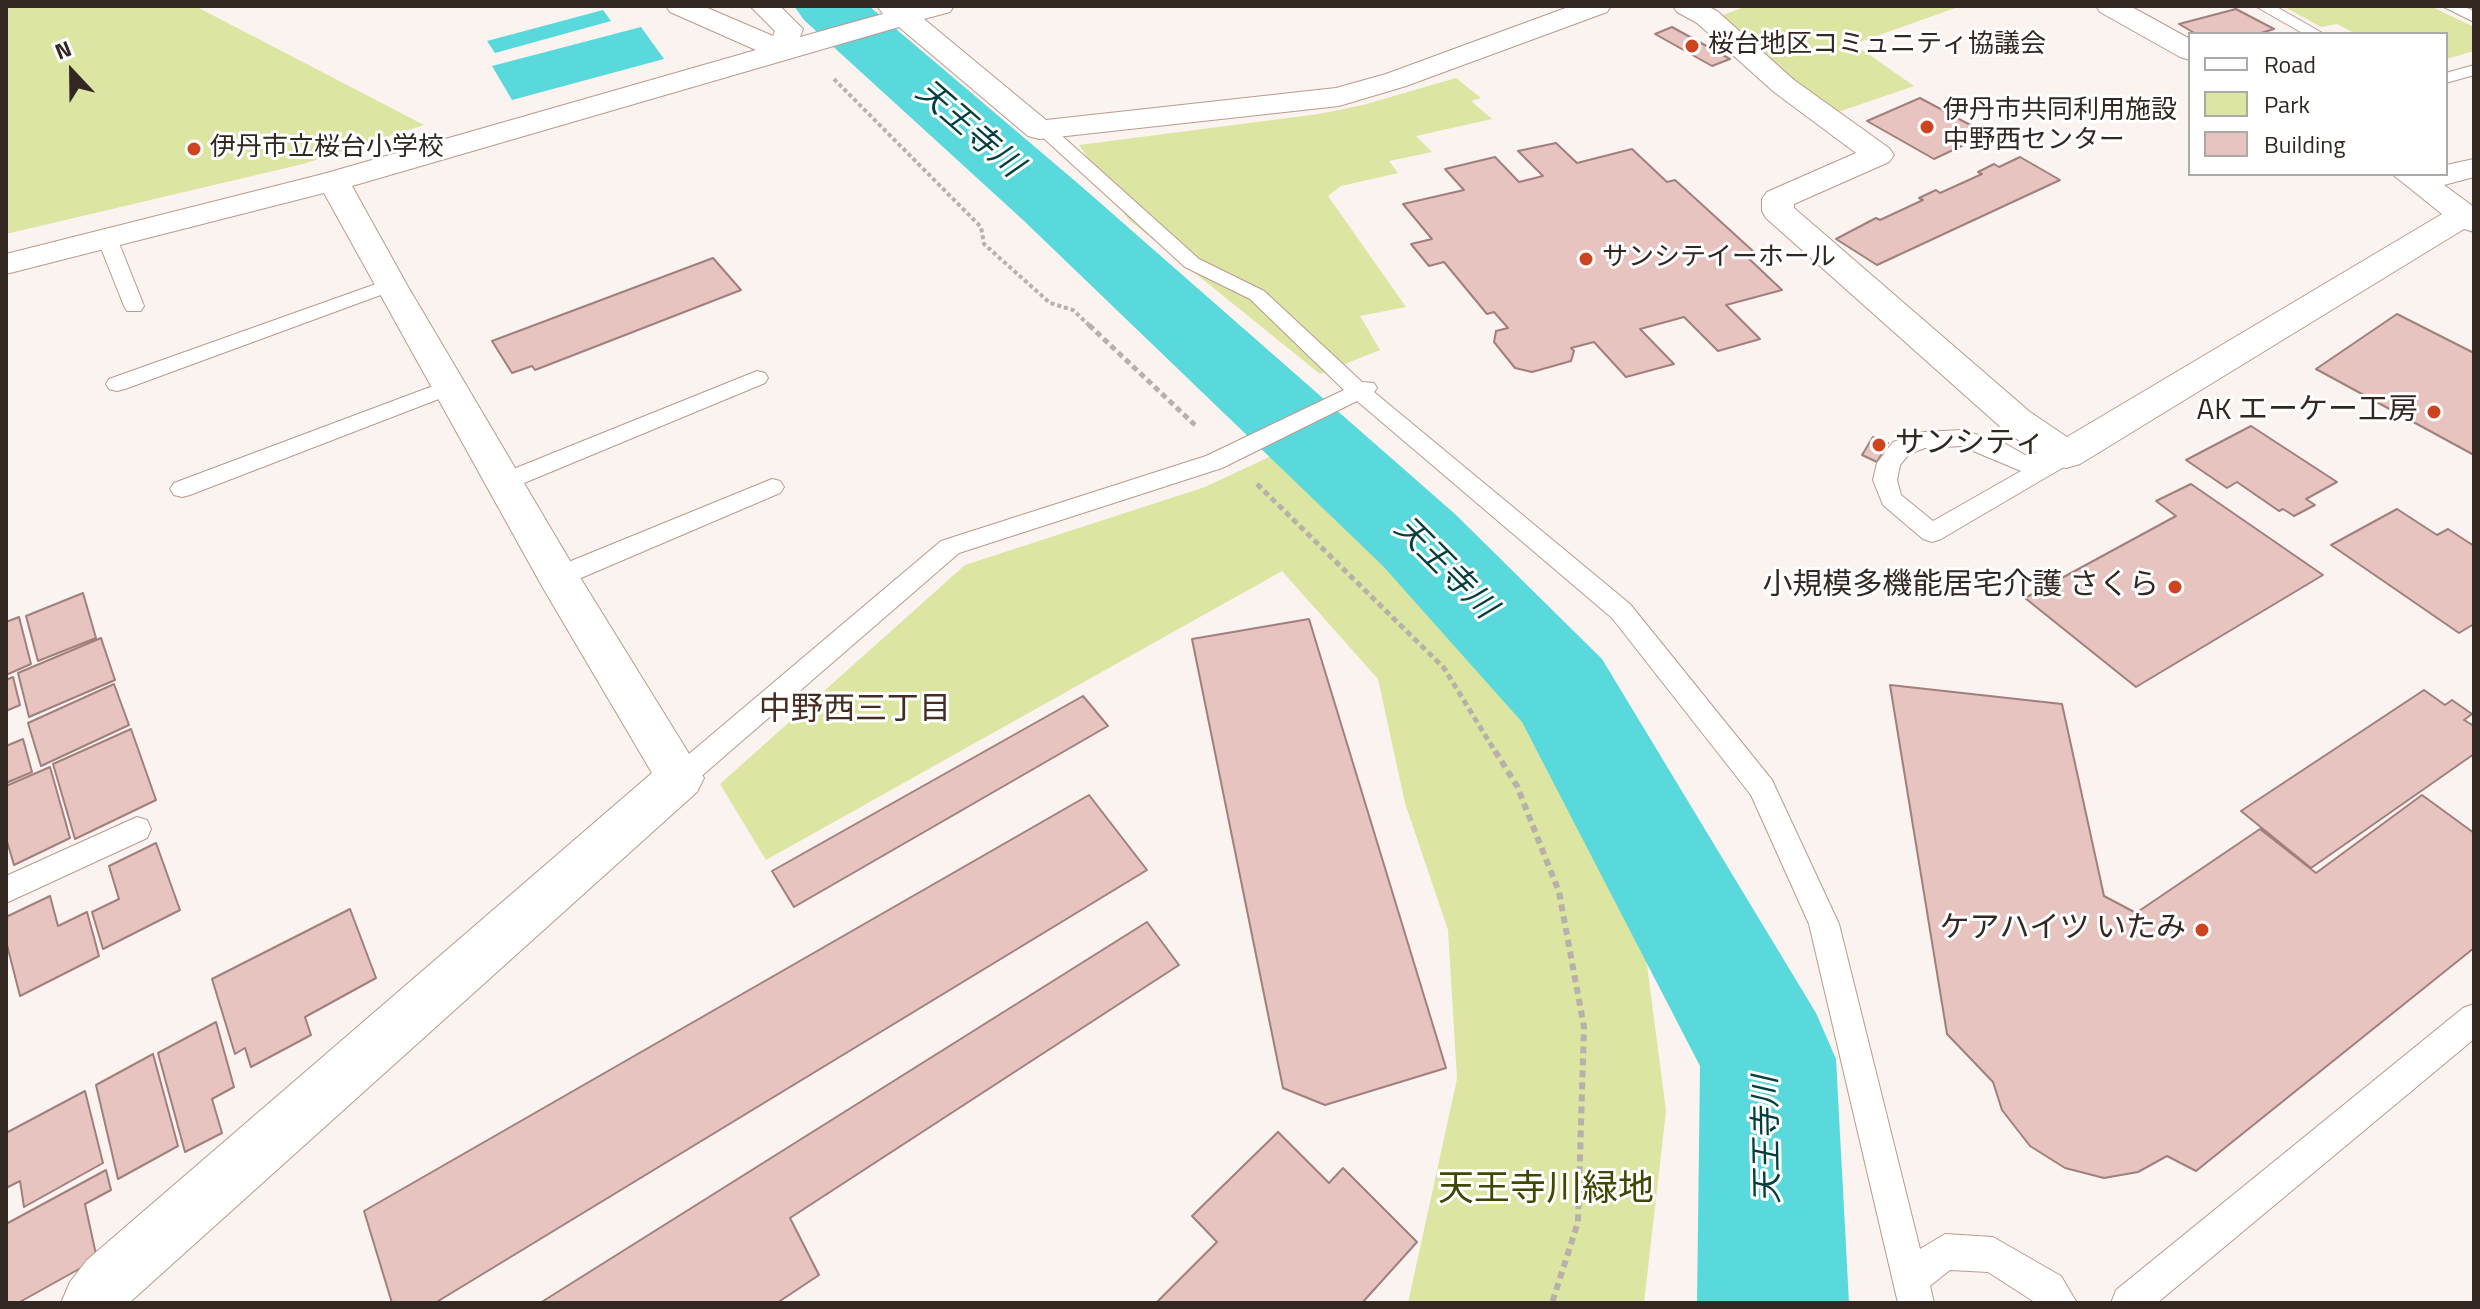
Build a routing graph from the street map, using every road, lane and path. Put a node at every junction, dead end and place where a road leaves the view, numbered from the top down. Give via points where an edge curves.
1 (680, 6) edge
2 (764, 6) edge
3 (940, 6) edge
4 (1597, 6) edge
5 (1687, 6) edge
6 (2110, 6) edge
7 (2263, 6) edge
8 (2450, 6) edge
9 (895, 14) edge
10 (2474, 17) edge
11 (2312, 32) edge
12 (800, 47) junction
13 (2188, 50) edge
14 (2474, 70) edge
15 (2448, 77) edge
16 (1045, 130) junction
17 (2474, 168) edge
18 (2448, 172) edge
19 (2415, 178) edge
20 (334, 181) junction
21 (2469, 219) edge
22 (107, 238) junction
23 (6, 264) edge
24 (390, 285) junction
25 (134, 306) dead end
26 (757, 378) dead end
27 (117, 384) dead end
28 (449, 387) junction
29 (1358, 391) junction
30 (1234, 453) junction
31 (2066, 455) junction
32 (504, 482) junction
33 (772, 487) dead end
34 (182, 489) dead end
35 (558, 577) junction
36 (680, 778) junction
37 (137, 829) dead end
38 (6, 890) edge
39 (2474, 1019) edge
40 (1913, 1290) edge
41 (91, 1303) edge
42 (1552, 1303) edge
43 (2059, 1303) edge
44 (2129, 1303) edge

1 - 12 street
2 - 12 street
3 - 9 street
4 - 16 street via 1339,97
5 - 31 street via 1878,155 1778,199 1778,211 2017,421
6 - 13 street
7 - 11 lane
8 - 10 lane
9 - 12 street
9 - 16 street
12 - 20 street
12 - 30 path via 981,227 984,244 1050,303 1073,310
14 - 15 lane
16 - 29 lane via 1192,263 1257,295
17 - 18 street
19 - 21 street
20 - 22 street
20 - 24 street
21 - 31 street
22 - 23 street
22 - 25 lane
24 - 27 lane
24 - 28 street
26 - 32 lane
28 - 32 street
28 - 34 lane
29 - 30 lane
29 - 40 lane via 1621,611 1762,788 1824,924
30 - 36 lane via 950,547
30 - 42 path via 1444,668 1517,786 1559,892 1584,1027 1578,1222
31 - 31 lane via 1932,533 1891,499 1885,480 1889,463 1901,448 1923,440 1962,438 2022,463
32 - 35 street
33 - 35 lane
35 - 36 street
36 - 41 street via 108,1281
37 - 38 lane
39 - 44 lane
40 - 43 lane via 1945,1252 1993,1255 2048,1289

